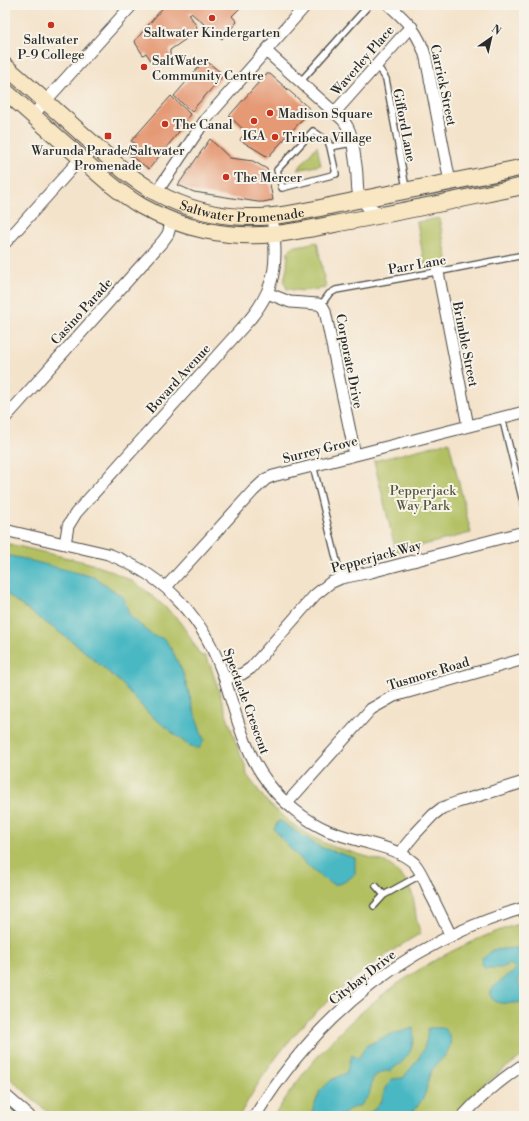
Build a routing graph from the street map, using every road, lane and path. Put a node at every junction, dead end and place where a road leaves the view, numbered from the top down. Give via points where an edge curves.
1 (132, 5) edge
2 (306, 5) edge
3 (369, 5) edge
4 (389, 5) edge
5 (412, 27) junction
6 (266, 51) junction
7 (5, 66) edge
8 (376, 66) junction
9 (300, 82) junction
10 (5, 91) edge
11 (45, 102) junction
12 (335, 112) junction
13 (33, 115) junction
14 (352, 144) junction
15 (330, 147) junction
16 (81, 158) junction
17 (524, 167) edge
18 (450, 182) junction
19 (524, 186) edge
20 (407, 191) junction
21 (156, 193) junction
22 (365, 199) junction
23 (384, 214) junction
24 (272, 216) junction
25 (172, 220) junction
26 (274, 234) junction
27 (5, 243) edge
28 (524, 255) edge
29 (437, 270) junction
30 (267, 293) junction
31 (321, 305) junction
32 (524, 412) edge
33 (502, 417) junction
34 (5, 418) edge
35 (468, 426) junction
36 (355, 455) junction
37 (313, 465) junction
38 (524, 506) edge
39 (5, 530) edge
40 (524, 532) edge
41 (65, 544) junction
42 (341, 578) junction
43 (166, 587) junction
44 (524, 659) edge
45 (225, 679) junction
46 (524, 782) edge
47 (287, 803) junction
48 (400, 854) junction
49 (422, 874) junction
50 (376, 886) dead end
51 (384, 895) junction
52 (374, 906) dead end
53 (524, 908) edge
54 (451, 936) junction
55 (524, 1064) edge
56 (5, 1095) edge
57 (29, 1116) edge
58 (255, 1116) edge
59 (463, 1116) edge

1 - 11 street
2 - 6 street
3 - 9 lane
4 - 5 street, Carrick Street
5 - 8 street, Waverley Place
5 - 18 street, Carrick Street via 424,49
6 - 9 street
6 - 21 street via 206,119
7 - 11 street, Saltwater Promenade
8 - 12 street, Waverley Place
8 - 20 lane, Gifford Lane via 386,79
9 - 12 street
10 - 13 street, Saltwater Promenade
11 - 13 street
11 - 21 street, Saltwater Promenade via 118,167
12 - 14 street via 348,126
13 - 16 street, Saltwater Promenade
14 - 15 lane
14 - 22 street via 358,193
15 - 15 lane via 336,174 282,188 277,170 313,131 328,141
16 - 25 street, Saltwater Promenade via 120,192 149,210
16 - 27 street
17 - 18 street, Saltwater Promenade
18 - 20 street, Saltwater Promenade
19 - 23 street, Saltwater Promenade
20 - 22 street, Saltwater Promenade
21 - 24 street, Saltwater Promenade via 202,211 246,217
22 - 23 street via 370,209
22 - 24 street, Saltwater Promenade
23 - 26 street, Saltwater Promenade
24 - 26 street, Bovard Avenue
25 - 26 street, Saltwater Promenade via 198,229 233,235
25 - 34 street, Casino Parade via 163,241
26 - 30 street, Bovard Avenue via 275,267
28 - 29 lane, Parr Lane
29 - 31 lane, Parr Lane via 336,290 329,294
29 - 35 street, Brimble Street
30 - 31 street, Corporate Drive via 290,302
30 - 41 street, Bovard Avenue via 250,319 76,513 68,526
31 - 36 street, Corporate Drive via 328,319
32 - 33 street, Surrey Grove
33 - 35 street, Surrey Grove
33 - 38 lane
35 - 36 street, Surrey Grove
36 - 37 street, Surrey Grove
37 - 42 lane
37 - 43 street, Surrey Grove via 266,479
39 - 41 street, Spectacle Crescent
40 - 42 street, Pepperjack Way
41 - 43 street, Spectacle Crescent via 118,558
42 - 45 street, Pepperjack Way via 315,595 251,668 242,674
43 - 45 street, Spectacle Crescent via 184,604 209,639
44 - 47 street, Tusmore Road via 394,696 371,709
45 - 47 street, Spectacle Crescent via 240,729 256,766
46 - 48 street via 442,808 415,834
47 - 48 street, Spectacle Crescent via 329,831
48 - 49 street, Spectacle Crescent via 414,863
49 - 51 lane
49 - 54 street, Spectacle Crescent
50 - 51 lane
51 - 52 lane
53 - 54 street, Citybay Drive via 500,915
54 - 58 street, Citybay Drive via 415,954 356,996 304,1048 277,1082
55 - 59 street via 486,1093
56 - 57 street

